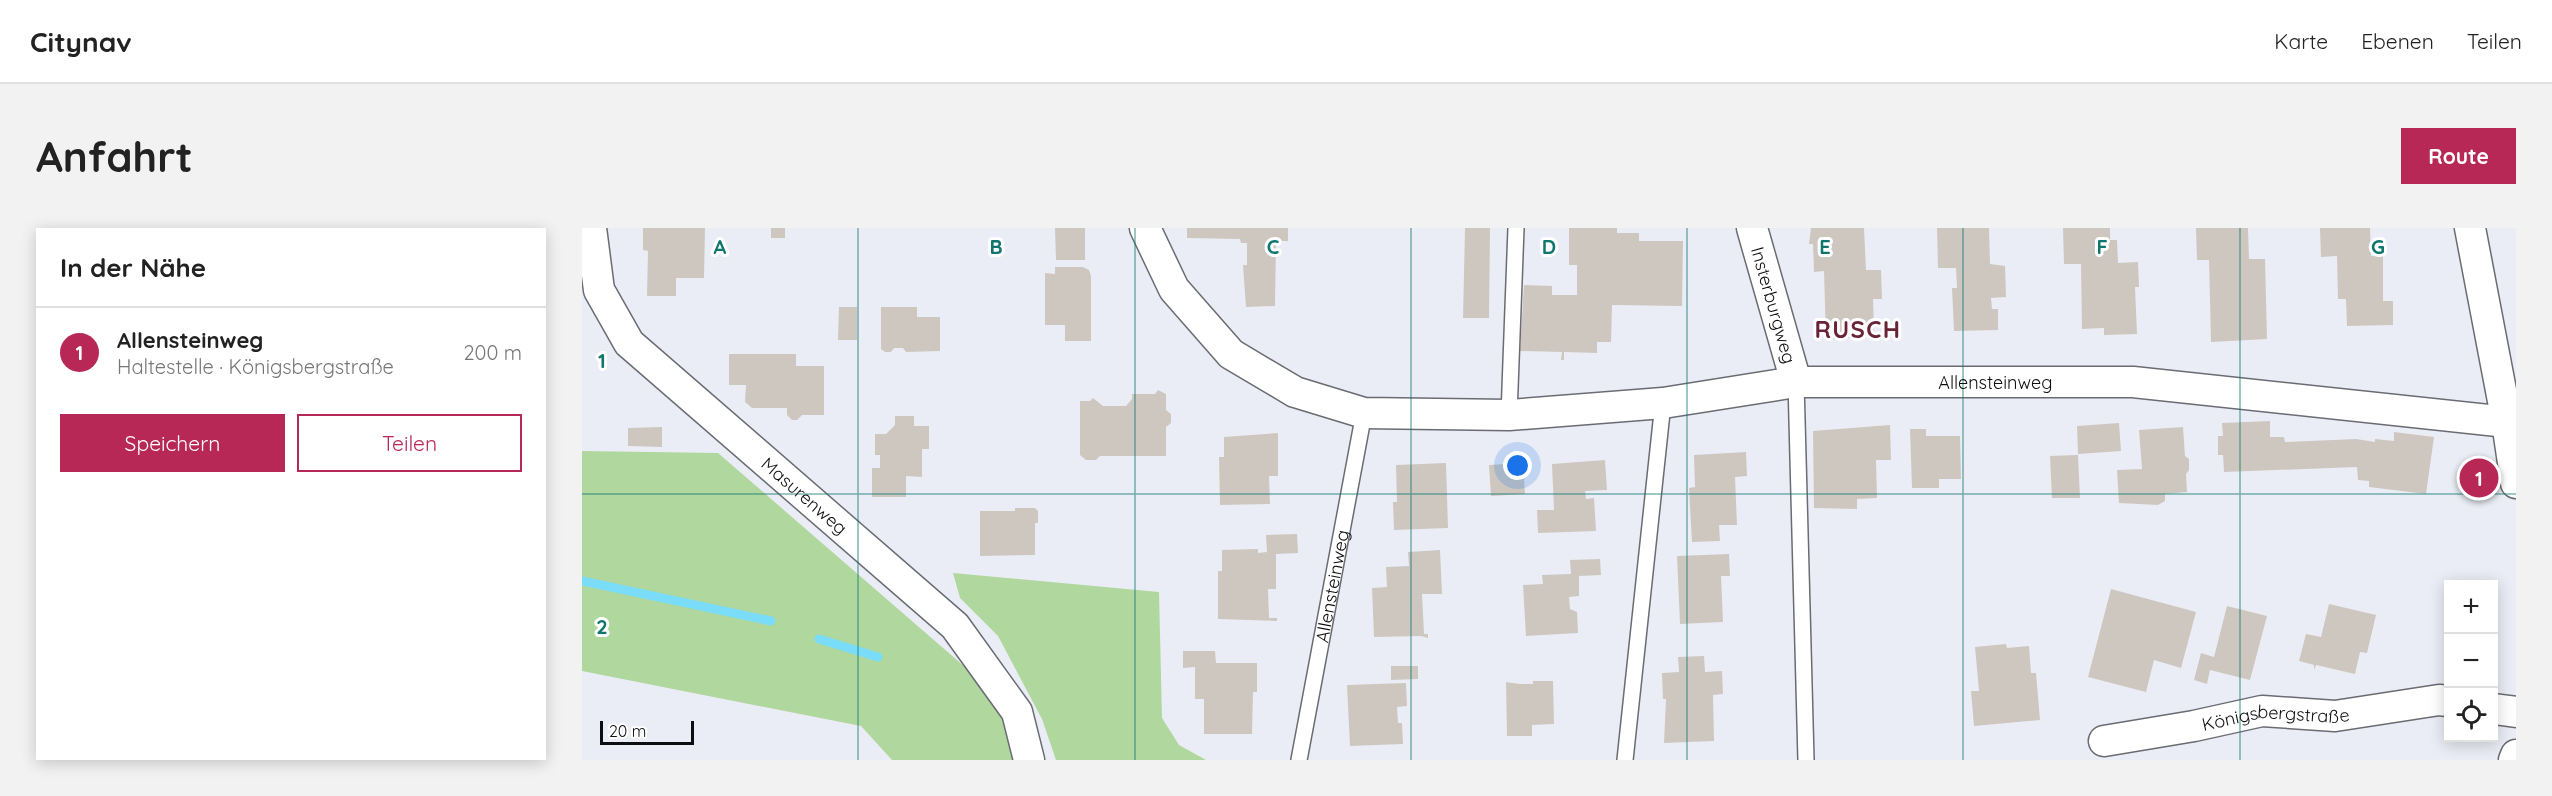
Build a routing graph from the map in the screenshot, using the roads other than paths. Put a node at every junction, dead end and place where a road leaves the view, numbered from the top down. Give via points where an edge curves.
1 (591, 228) edge
2 (1145, 228) edge
3 (1516, 228) edge
4 (1752, 228) edge
5 (2470, 228) edge
6 (1796, 382) junction
7 (1663, 403) junction
8 (1364, 413) junction
9 (1509, 415) junction
10 (2507, 422) junction
11 (2516, 483) edge
12 (2444, 701) edge
13 (2498, 709) edge
14 (2516, 712) edge
15 (2104, 741) dead end
16 (2516, 755) edge
17 (1029, 760) edge
18 (1299, 760) edge
19 (1625, 760) edge
20 (1806, 760) edge
21 (2514, 760) edge

1 - 17 street, Masurenweg via 599,290 629,343 955,626 1017,712
2 - 8 street, Allensteinweg via 1174,289 1231,354 1295,392
3 - 9 lane
4 - 6 street, Insterburgweg
5 - 10 street
6 - 7 street, Allensteinweg
6 - 10 street, Allensteinweg via 2133,382
6 - 20 lane
7 - 9 street, Allensteinweg
7 - 19 lane
8 - 9 street, Allensteinweg
8 - 18 lane, Allensteinweg
10 - 11 street
12 - 15 street, Königsbergstraße via 2335,716 2262,711
13 - 14 street
16 - 21 street

